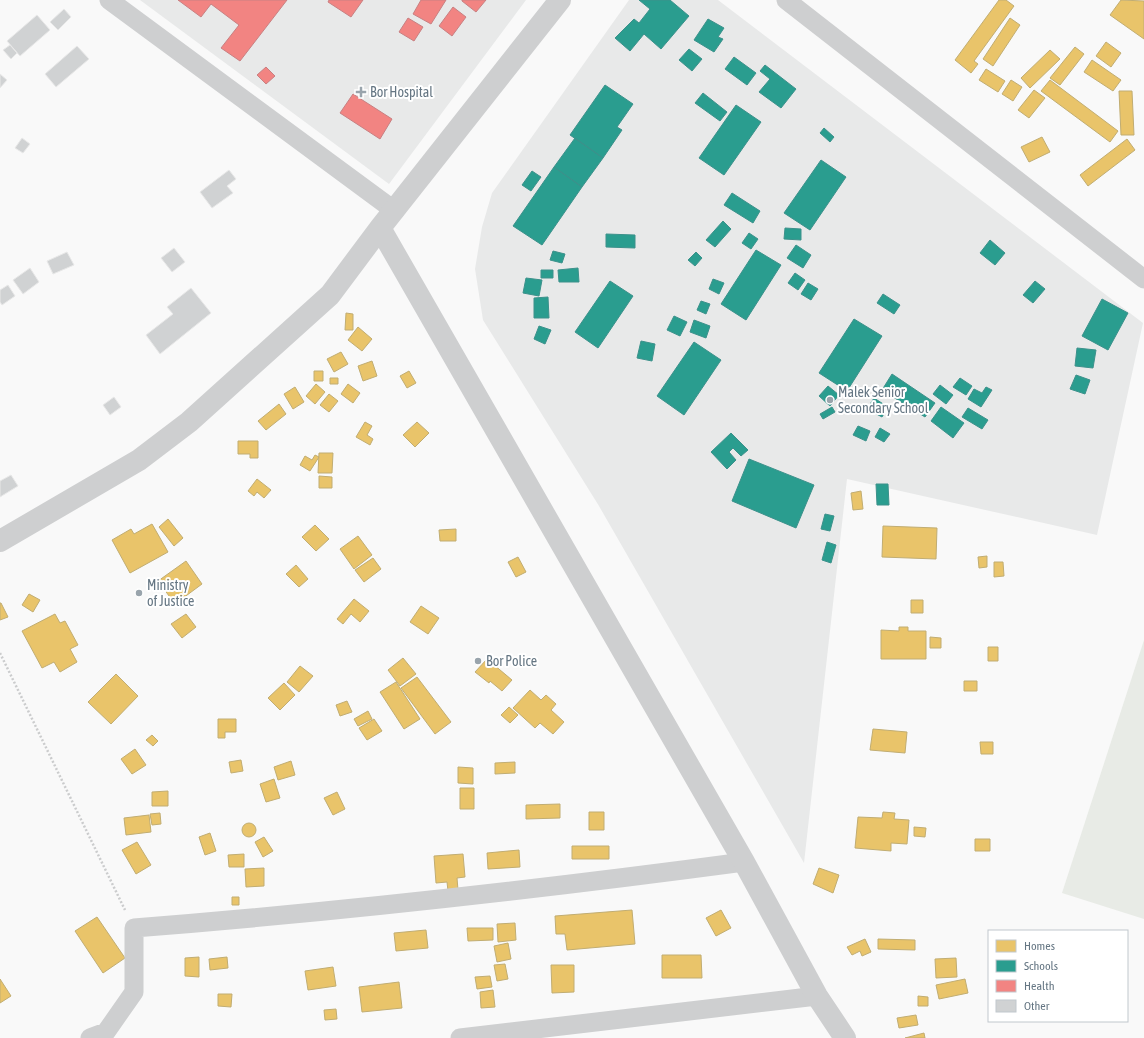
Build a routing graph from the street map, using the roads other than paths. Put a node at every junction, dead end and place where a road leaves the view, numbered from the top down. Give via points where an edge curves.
1 (109, 0) edge
2 (560, 0) edge
3 (786, 0) edge
4 (395, 211) junction
5 (380, 228) junction
6 (1144, 279) edge
7 (0, 541) edge
8 (744, 862) junction
9 (817, 996) junction
10 (102, 1036) edge
11 (460, 1038) edge
12 (845, 1038) edge

1 - 4 street
2 - 4 street
3 - 6 street
4 - 5 street
5 - 7 street via 330,295 189,422 139,460
5 - 8 street
8 - 9 street
8 - 10 street via 578,884 260,918 134,928 134,992
9 - 11 street
9 - 12 street

